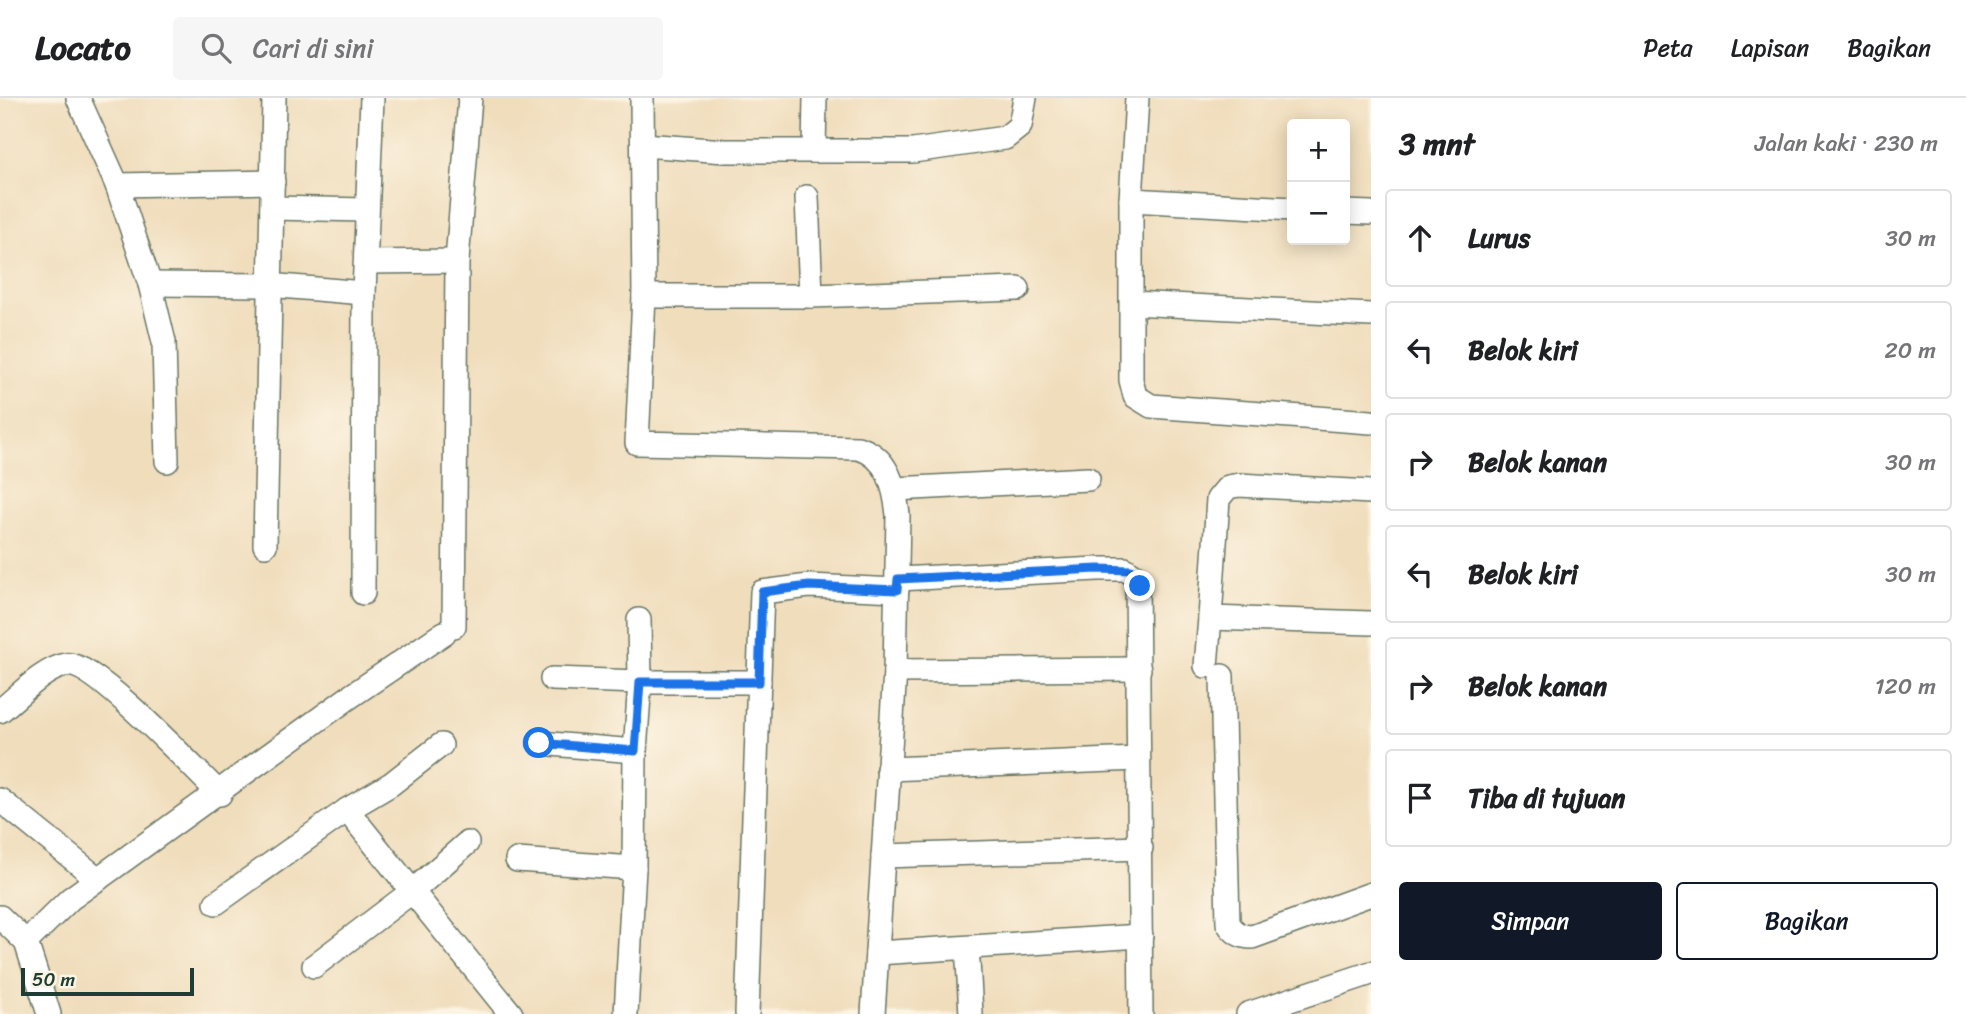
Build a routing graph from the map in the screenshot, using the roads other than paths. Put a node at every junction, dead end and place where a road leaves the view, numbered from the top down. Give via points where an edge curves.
1 (78, 98) edge
2 (274, 98) edge
3 (372, 98) edge
4 (470, 98) edge
5 (642, 98) edge
6 (815, 98) edge
7 (1026, 98) edge
8 (1138, 98) edge
9 (643, 145) junction
10 (814, 151) junction
11 (273, 182) junction
12 (117, 185) junction
13 (807, 197) dead end
14 (1131, 201) junction
15 (272, 208) junction
16 (1287, 209) edge
17 (366, 210) junction
18 (1350, 212) edge
19 (1371, 213) edge
20 (457, 261) junction
21 (367, 262) junction
22 (150, 284) junction
23 (268, 285) junction
24 (1018, 289) dead end
25 (364, 293) junction
26 (644, 296) junction
27 (811, 296) junction
28 (1132, 303) junction
29 (1371, 315) edge
30 (1371, 422) edge
31 (167, 461) dead end
32 (1088, 479) dead end
33 (895, 489) junction
34 (1371, 492) edge
35 (265, 545) dead end
36 (897, 584) junction
37 (363, 593) dead end
38 (1210, 618) junction
39 (639, 620) dead end
40 (1371, 623) edge
41 (1139, 669) junction
42 (895, 671) junction
43 (552, 679) dead end
44 (640, 682) junction
45 (759, 682) junction
46 (0, 711) edge
47 (539, 743) dead end
48 (441, 746) dead end
49 (635, 751) junction
50 (1138, 758) junction
51 (888, 769) junction
52 (220, 794) junction
53 (0, 800) edge
54 (347, 810) junction
55 (467, 843) dead end
56 (1141, 848) junction
57 (883, 856) junction
58 (517, 860) dead end
59 (635, 868) junction
60 (98, 879) junction
61 (414, 890) junction
62 (1371, 894) edge
63 (216, 903) dead end
64 (0, 917) edge
65 (1141, 936) junction
66 (26, 942) junction
67 (877, 953) junction
68 (968, 961) dead end
69 (314, 966) dead end
70 (1371, 973) edge
71 (49, 1014) edge
72 (511, 1014) edge
73 (626, 1014) edge
74 (747, 1014) edge
75 (873, 1014) edge
76 (971, 1014) edge
77 (1141, 1014) edge
78 (1248, 1014) edge

1 - 12 street
2 - 11 street
3 - 17 street
4 - 20 street
5 - 9 street
6 - 10 street
7 - 10 street via 1020,126 1005,138 913,151
8 - 14 street
9 - 10 street
9 - 26 street
11 - 12 street
11 - 15 street
12 - 22 street
13 - 27 street
14 - 16 street
14 - 28 street
15 - 17 street
15 - 23 street
17 - 21 street
18 - 19 street
20 - 21 street
20 - 52 street via 449,630
21 - 25 street
22 - 23 street
22 - 31 street via 164,342
23 - 25 street
23 - 35 street
24 - 27 street
25 - 37 street
26 - 27 street
26 - 33 street via 637,443 858,448 881,461
28 - 29 street
28 - 30 street via 1131,380 1142,403
32 - 33 street
33 - 36 street
34 - 38 street via 1239,485 1223,491 1218,499
36 - 41 street via 999,572 1131,570 1140,586
36 - 42 street
36 - 45 street via 762,592
38 - 40 street
38 - 62 street via 1232,930 1252,937
39 - 44 street
41 - 42 street
41 - 50 street
42 - 51 street
43 - 44 street
44 - 45 street
44 - 49 street
45 - 74 street
46 - 52 street via 50,672 78,666 112,690
47 - 49 street
48 - 54 street
49 - 59 street
50 - 51 street
50 - 56 street
51 - 57 street
52 - 60 street
53 - 60 street
54 - 61 street
54 - 63 street
55 - 61 street
56 - 57 street
56 - 65 street
57 - 67 street
58 - 59 street
59 - 73 street
60 - 66 street
61 - 69 street
61 - 72 street
64 - 66 street
65 - 67 street
65 - 77 street
66 - 71 street
67 - 75 street
68 - 76 street
70 - 78 street

